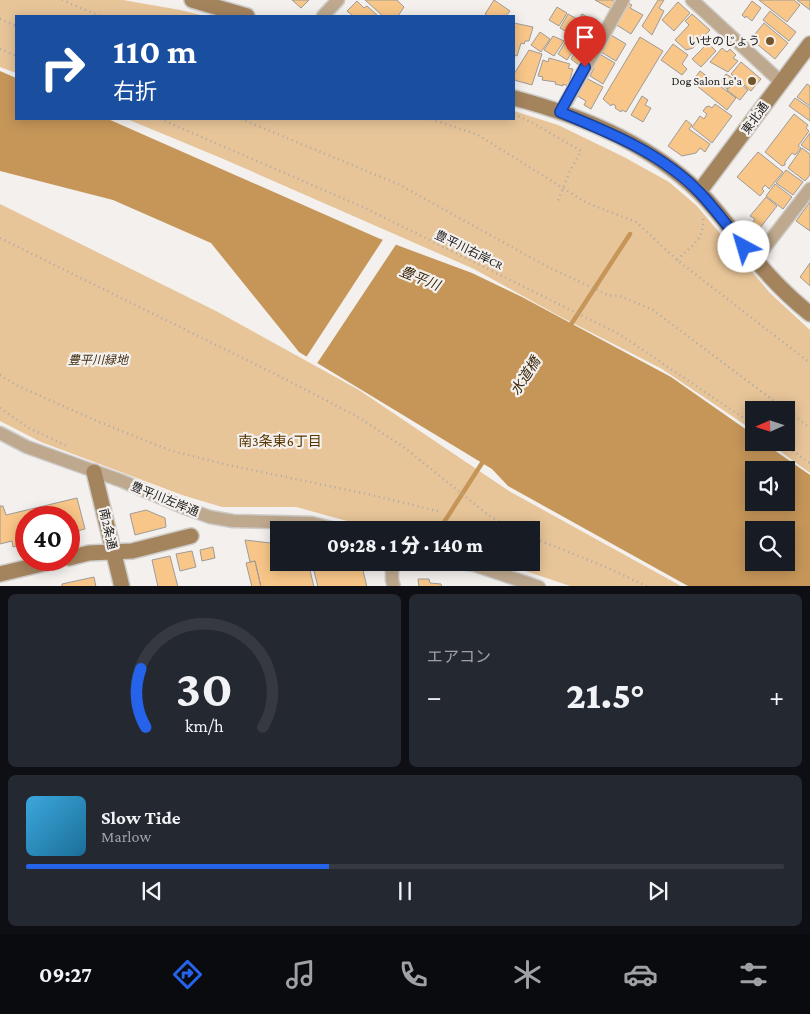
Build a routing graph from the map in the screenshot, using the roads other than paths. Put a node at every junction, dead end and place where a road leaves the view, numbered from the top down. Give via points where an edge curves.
1 (192, 0) edge
2 (338, 0) edge
3 (623, 0) edge
4 (692, 0) edge
5 (244, 15) edge
6 (324, 15) edge
7 (810, 44) edge
8 (781, 82) junction
9 (515, 98) edge
10 (560, 112) junction
11 (810, 189) edge
12 (699, 192) junction
13 (755, 260) junction
14 (810, 314) edge
15 (0, 433) edge
16 (94, 472) junction
17 (270, 522) edge
18 (192, 536) dead end
19 (113, 552) junction
20 (80, 555) edge
21 (15, 570) edge
22 (392, 571) edge
23 (493, 571) edge
24 (0, 574) edge
25 (122, 586) edge
26 (394, 586) edge
27 (539, 586) edge

1 - 5 street
2 - 6 street
3 - 10 street
4 - 8 street
7 - 8 street, 東北通
8 - 12 street, 東北通
9 - 10 street
10 - 12 street via 630,143 682,176
11 - 13 street
12 - 13 street
13 - 14 street via 784,293
15 - 16 street, 豊平川左岸通 via 27,447
16 - 17 street, 豊平川左岸通 via 210,517
16 - 19 street, 南2条通
18 - 19 street via 132,551
19 - 20 street
19 - 25 street, 南2条通
21 - 24 street
22 - 26 street
23 - 27 street

